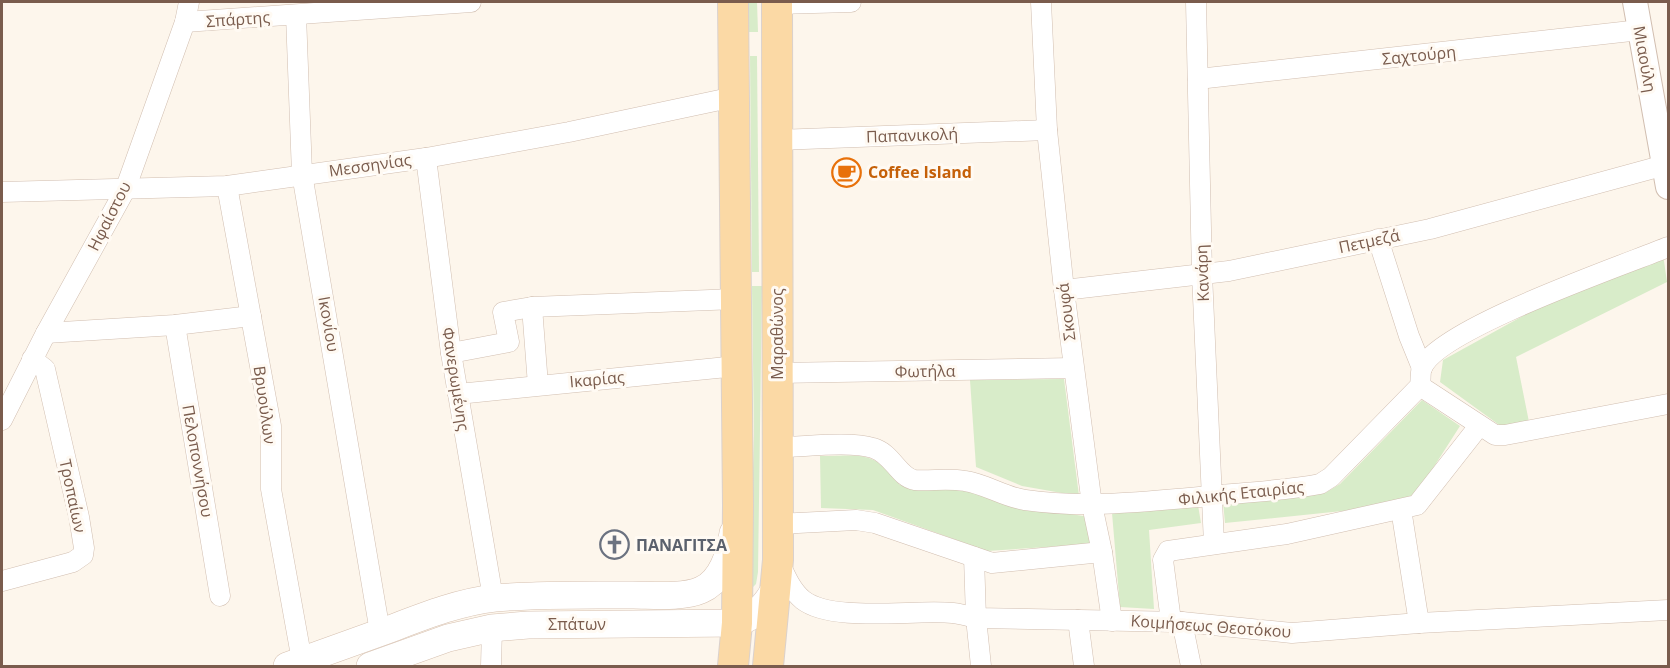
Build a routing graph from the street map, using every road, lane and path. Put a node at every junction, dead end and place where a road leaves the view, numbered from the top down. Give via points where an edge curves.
1 (189, 2) edge
2 (471, 2) edge
3 (734, 2) edge
4 (851, 2) edge
5 (1041, 2) edge
6 (1196, 2) edge
7 (1635, 2) edge
8 (777, 3) edge
9 (329, 7) edge
10 (296, 15) junction
11 (185, 22) junction
12 (1640, 30) junction
13 (1198, 79) junction
14 (734, 97) junction
15 (1047, 130) junction
16 (777, 140) junction
17 (426, 158) junction
18 (1667, 171) edge
19 (302, 174) junction
20 (227, 186) junction
21 (125, 190) junction
22 (2, 192) edge
23 (1378, 239) junction
24 (1668, 247) edge
25 (1202, 274) junction
26 (1064, 290) junction
27 (736, 299) junction
28 (532, 307) junction
29 (251, 316) junction
30 (175, 325) junction
31 (46, 333) junction
32 (534, 338) junction
33 (509, 342) junction
34 (451, 353) junction
35 (32, 359) junction
36 (737, 366) junction
37 (1073, 368) junction
38 (777, 373) junction
39 (1421, 377) junction
40 (538, 385) junction
41 (458, 394) junction
42 (1668, 404) edge
43 (4, 410) edge
44 (1479, 426) junction
45 (778, 447) junction
46 (1211, 496) junction
47 (738, 505) junction
48 (1092, 506) junction
49 (1401, 509) junction
50 (778, 524) junction
51 (1214, 544) junction
52 (1102, 552) junction
53 (974, 557) junction
54 (777, 574) junction
55 (2, 581) edge
56 (220, 596) dead end
57 (493, 598) junction
58 (1668, 609) edge
59 (976, 618) junction
60 (1078, 620) junction
61 (1112, 621) junction
62 (1177, 621) junction
63 (737, 623) junction
64 (1419, 623) junction
65 (492, 628) junction
66 (380, 632) junction
67 (294, 664) edge
68 (370, 666) edge
69 (491, 666) edge
70 (733, 666) edge
71 (768, 666) edge
72 (981, 666) edge
73 (1084, 666) edge
74 (1191, 666) edge

1 - 11 street, Ηφαίστου
2 - 9 street, Σπάρτης
3 - 14 main road
4 - 8 street
5 - 15 street, Σκουφά
6 - 13 street, Κανάρη
7 - 12 street, Μιαούλη
8 - 16 main road, Μαραθώνος
9 - 10 street, Σπάρτης
10 - 11 street, Σπάρτης
10 - 19 street, Ικονίου
11 - 21 street, Ηφαίστου
12 - 13 street, Σαχτούρη
12 - 18 street, Μιαούλη
13 - 25 street, Κανάρη
14 - 17 street, Μεσσηνίας
14 - 27 main road
15 - 16 street, Παπανικολή
15 - 26 street, Σκουφά
16 - 38 main road, Μαραθώνος
17 - 19 street, Μεσσηνίας
17 - 34 street, Φανερωμένης
18 - 23 street, Πετμεζά
19 - 20 street, Μεσσηνίας
19 - 66 street, Ικονίου
20 - 21 street, Μεσσηνίας
20 - 29 street, Βρυούλων
21 - 22 street, Μεσσηνίας
21 - 31 street, Ηφαίστου
23 - 25 street, Πετμεζά via 1230,272
23 - 39 street
24 - 39 street, Φιλικής Εταιρίας via 1514,308 1432,355
25 - 26 street, Πετμεζά
25 - 46 street, Κανάρη
26 - 37 street, Σκουφά
27 - 28 street
27 - 36 main road
28 - 32 street
28 - 33 street via 503,312
29 - 30 street
29 - 67 street, Βρυούλων via 271,426 271,489
30 - 31 street
30 - 56 street, Πελοποννήσου
31 - 35 street, Ηφαίστου
32 - 33 street
32 - 40 street
33 - 34 street
34 - 41 street, Φανερωμένης
35 - 43 street, Ηφαίστου
35 - 55 street, Τροπαίων via 45,369 84,548 83,555 73,562
36 - 40 street, Ικαρίας
36 - 47 main road
37 - 38 street, Φωτήλα
37 - 48 street, Σκουφά
38 - 45 main road, Μαραθώνος
39 - 44 street
39 - 46 street, Φιλικής Εταιρίας via 1331,477 1320,484
40 - 41 street, Ικαρίας
41 - 57 street, Φανερωμένης
42 - 44 street via 1505,435 1495,435
44 - 49 street via 1417,505
45 - 48 street, Φιλικής Εταιρίας via 873,448 886,454 904,476 913,480 964,481 1025,500
45 - 50 main road, Μαραθώνος
46 - 48 street, Φιλικής Εταιρίας
46 - 51 street, Κανάρη
47 - 57 main road, Σπάτων via 731,546 720,573 701,590 674,595
47 - 63 main road
48 - 52 street, Σκουφά
49 - 51 street via 1287,534
49 - 64 street
50 - 53 street via 856,520 875,523
50 - 54 main road, Μαραθώνος
51 - 62 street via 1172,550 1164,555
52 - 53 street via 992,563
52 - 61 street, Σκουφά
53 - 59 street
54 - 59 street, Κοιμήσεως Θεοτόκου via 804,601 820,608 849,613 953,613
54 - 63 main road via 765,605
54 - 71 main road, Μαραθώνος
57 - 66 main road, Σπάτων via 457,605
58 - 64 street, Κοιμήσεως Θεοτόκου
59 - 60 street, Κοιμήσεως Θεοτόκου
59 - 72 street
60 - 61 street, Κοιμήσεως Θεοτόκου
60 - 73 street
61 - 62 street, Κοιμήσεως Θεοτόκου
62 - 64 street, Κοιμήσεως Θεοτόκου via 1292,633
62 - 74 street
63 - 65 main road, Σπάτων
63 - 70 main road
65 - 68 main road, Σπάτων via 448,638
65 - 69 street
66 - 67 main road, Σπάτων

